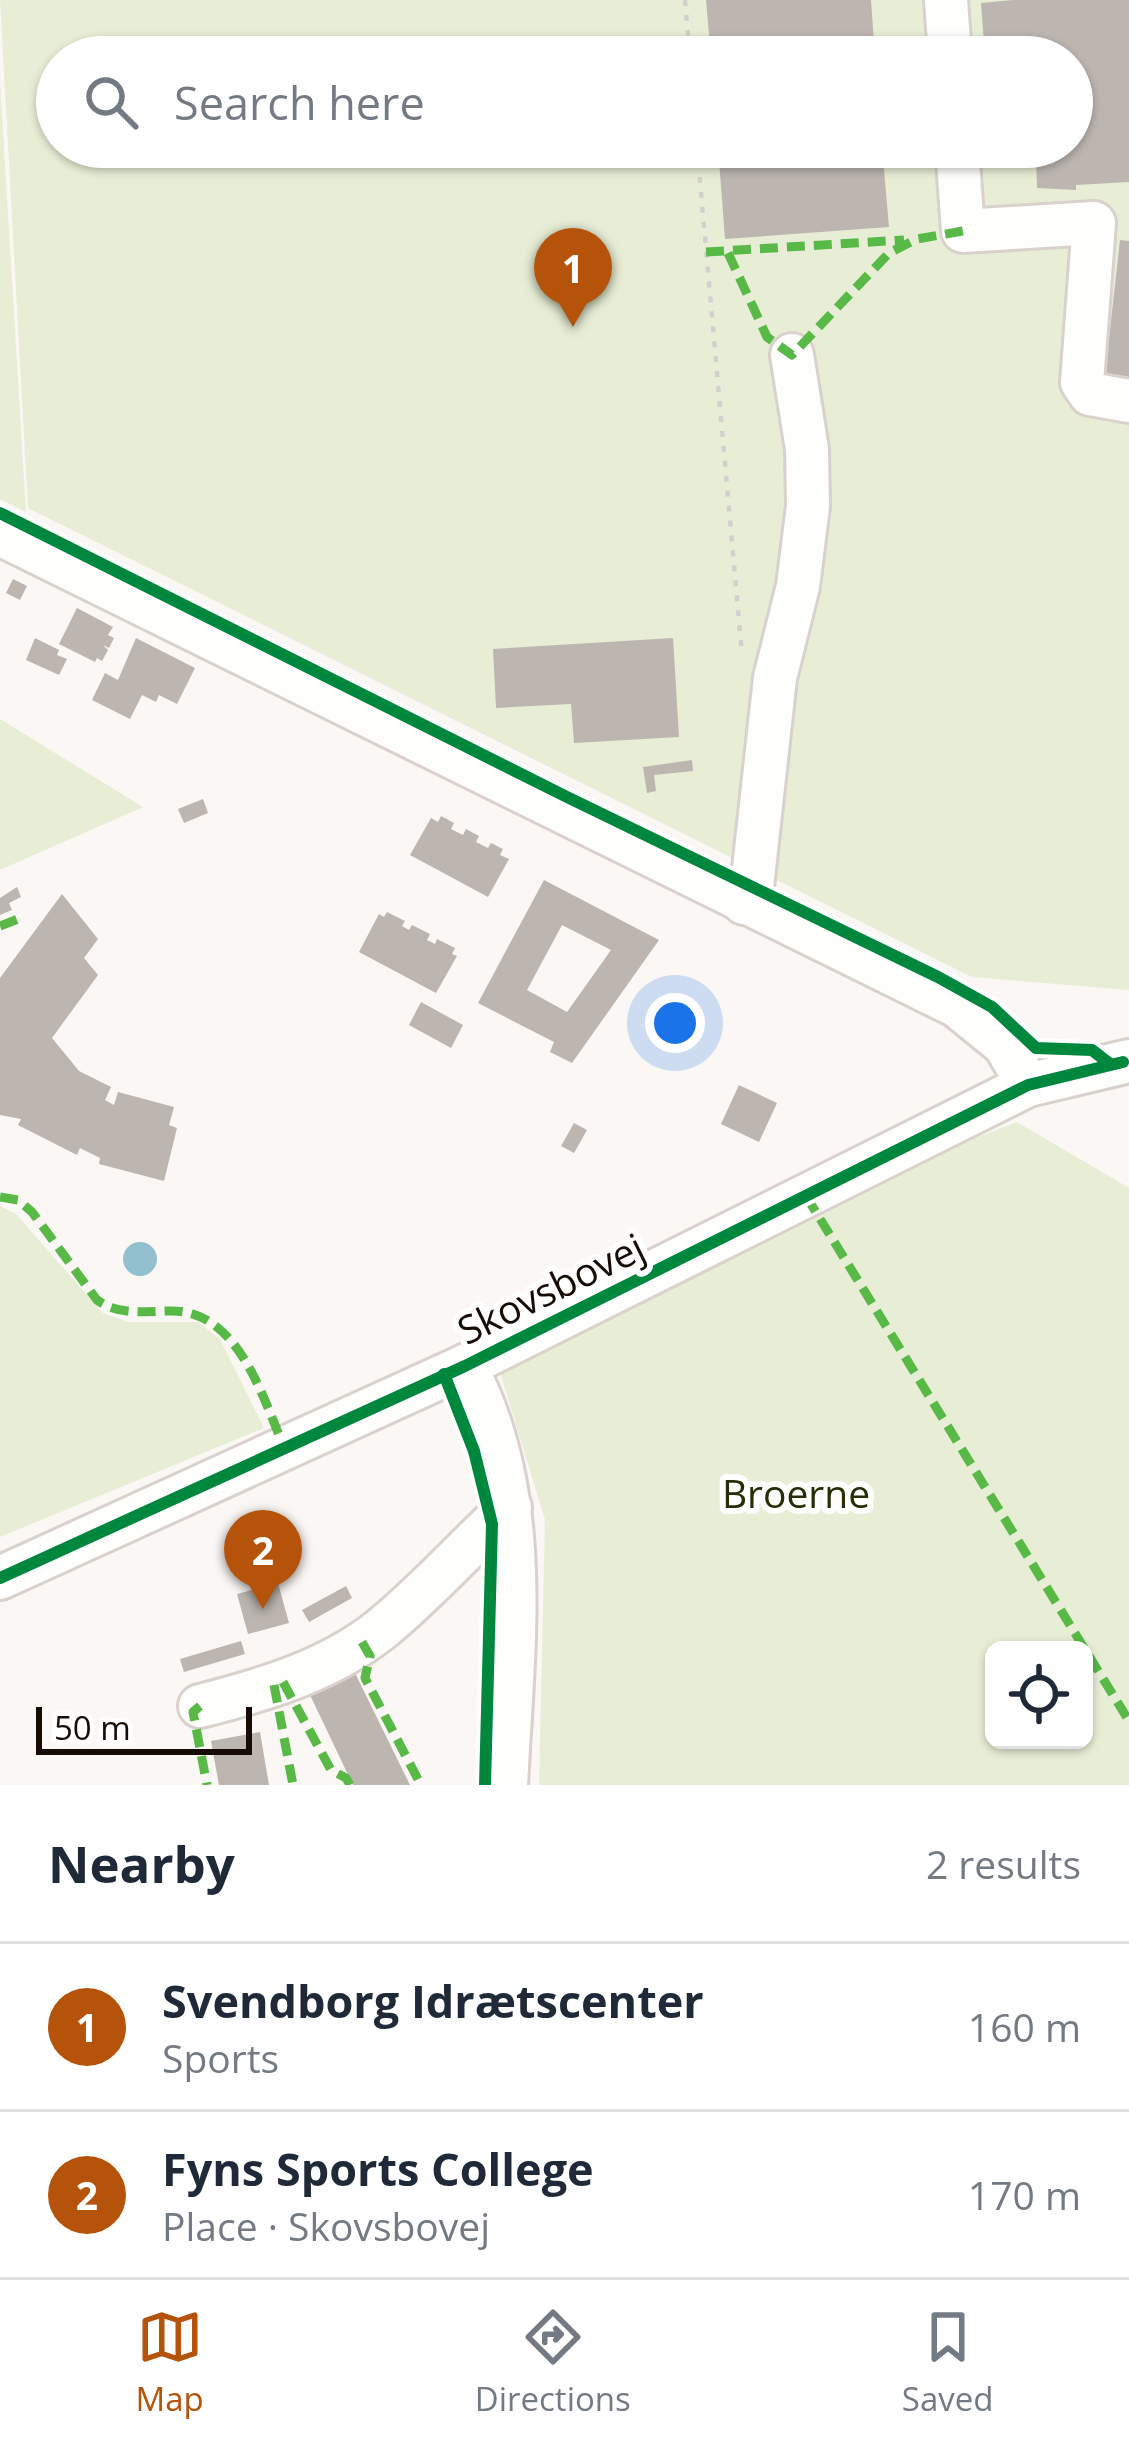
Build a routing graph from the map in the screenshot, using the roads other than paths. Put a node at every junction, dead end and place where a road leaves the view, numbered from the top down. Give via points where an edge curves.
1 (946, 0) edge
2 (949, 36) edge
3 (958, 168) edge
4 (792, 355) dead end
5 (1129, 401) edge
6 (0, 534) edge
7 (744, 903) junction
8 (1129, 1060) edge
9 (1028, 1084) junction
10 (465, 1366) junction
11 (510, 1507) junction
12 (0, 1578) edge
13 (200, 1706) dead end
14 (506, 1785) edge

1 - 2 street
3 - 5 street via 963,231 1094,223 1082,382 1090,394
4 - 7 street via 807,449 806,530 779,654
6 - 7 street
7 - 9 street via 957,1006 1004,1045
8 - 9 street, Skovsbovej
9 - 10 street, Skovsbovej
10 - 11 street via 487,1409
10 - 12 street, Skovsbovej
11 - 13 street via 380,1630 283,1682
11 - 14 street via 517,1586

